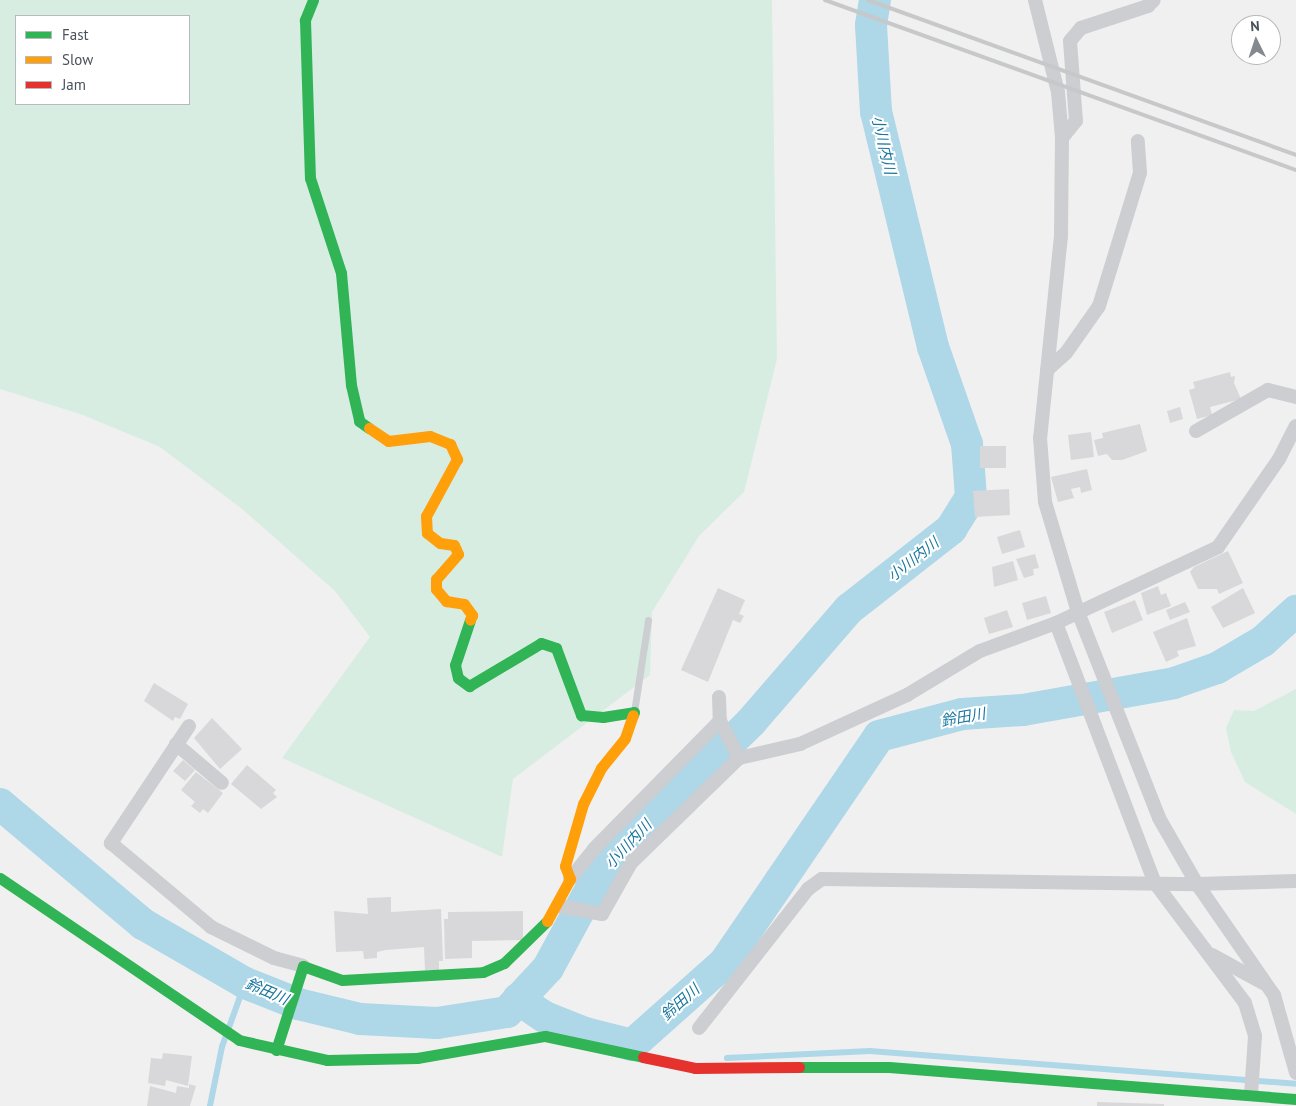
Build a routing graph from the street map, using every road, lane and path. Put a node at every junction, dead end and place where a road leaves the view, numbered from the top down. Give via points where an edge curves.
1 (313, 0) edge
2 (1154, 0) edge
3 (1037, 1) edge
4 (1062, 138) junction
5 (1138, 141) dead end
6 (1047, 370) junction
7 (1296, 397) edge
8 (1296, 426) edge
9 (1196, 431) dead end
10 (1078, 612) junction
11 (648, 620) dead end
12 (1056, 622) junction
13 (719, 697) dead end
14 (634, 712) junction
15 (720, 721) junction
16 (189, 726) dead end
17 (176, 744) junction
18 (738, 755) junction
19 (222, 783) dead end
20 (0, 878) edge
21 (570, 879) junction
22 (1296, 881) edge
23 (1154, 883) junction
24 (1197, 884) junction
25 (559, 906) junction
26 (1207, 952) junction
27 (301, 970) junction
28 (1267, 986) junction
29 (699, 1028) dead end
30 (276, 1046) junction
31 (1296, 1073) edge
32 (1251, 1095) junction
33 (1296, 1099) edge

1 - 14 street via 305,20 310,178 341,273 351,384 358,421 388,441 430,436 450,444 457,459 426,516 427,534 440,543 454,545 458,554 436,579 436,589 446,601 464,604 472,615 455,665 458,678 469,686 541,643 556,648 581,715 603,717
2 - 4 street via 1148,6 1081,28 1070,40 1076,121
3 - 4 street via 1058,92
4 - 6 street via 1061,236
5 - 6 street via 1140,173 1099,306 1066,353
6 - 10 street via 1040,438 1045,502
7 - 9 street via 1268,390
8 - 10 street via 1279,459 1218,547
10 - 12 street
10 - 24 street via 1124,736 1160,818
11 - 14 lane
12 - 18 street via 980,651 907,695 800,744
12 - 23 street
13 - 15 street
14 - 21 street via 625,738 601,768 583,804 565,866
15 - 18 street
15 - 21 street via 594,849
16 - 17 street
17 - 19 street
17 - 27 street via 111,843 211,927
18 - 25 street via 631,863 602,914
20 - 30 street via 237,1039
21 - 25 street
22 - 24 street
23 - 24 street
23 - 26 street
23 - 29 street via 822,879 808,889
24 - 28 street
25 - 27 street via 542,928 504,963 483,972 342,980
26 - 28 street
26 - 32 street via 1245,1002 1255,1036
27 - 30 street
28 - 31 street via 1274,995
30 - 32 street via 327,1060 418,1058 545,1036 695,1068 889,1067
32 - 33 street

